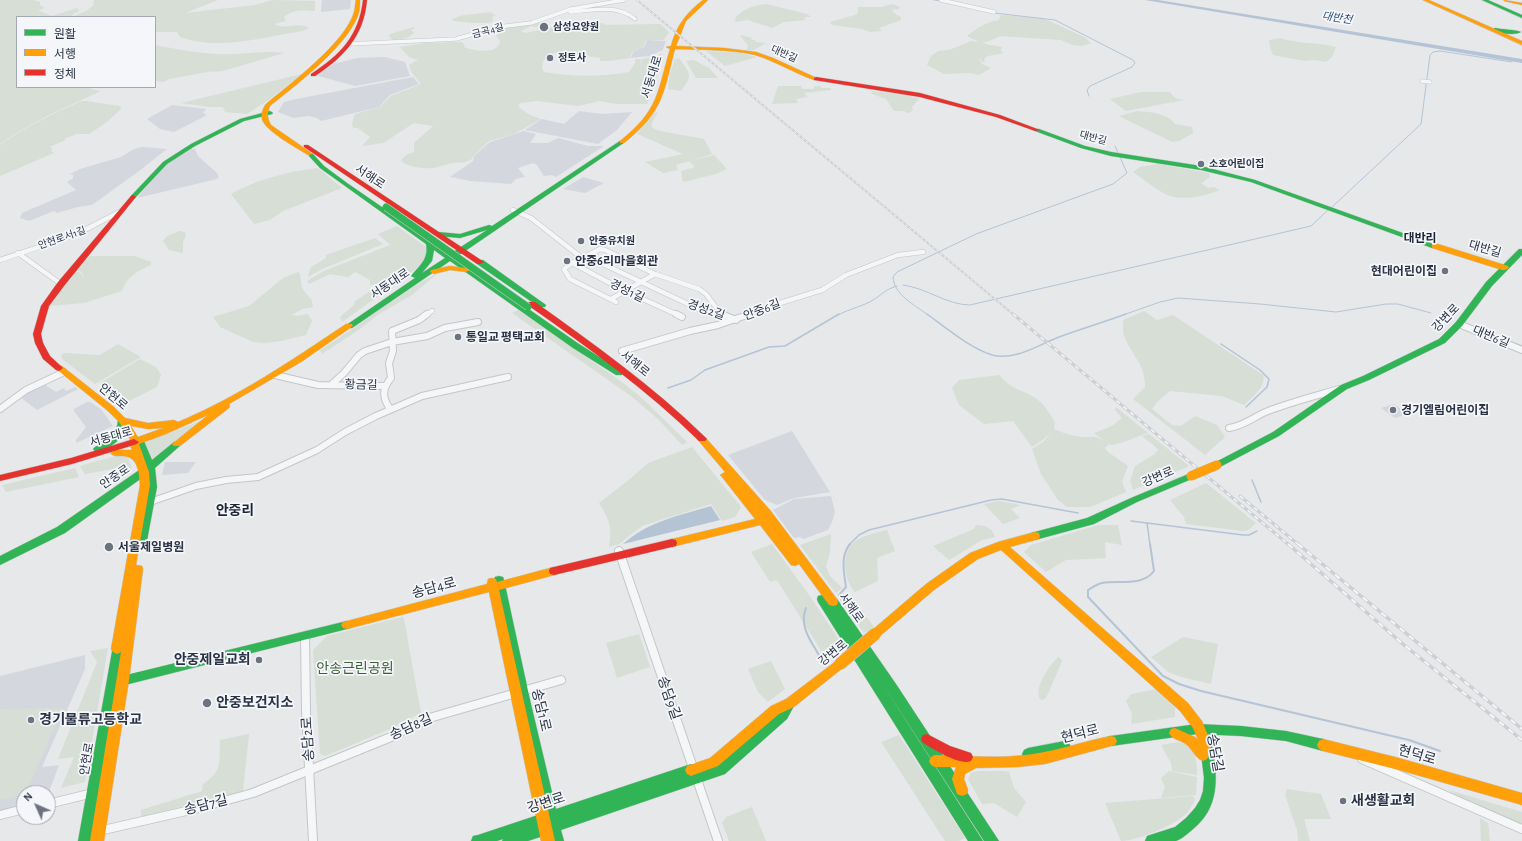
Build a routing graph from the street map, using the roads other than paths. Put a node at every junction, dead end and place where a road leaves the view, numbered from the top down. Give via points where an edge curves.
1 (358, 0) edge
2 (362, 0) edge
3 (365, 0) edge
4 (624, 0) edge
5 (700, 0) edge
6 (706, 0) edge
7 (941, 0) edge
8 (1425, 0) edge
9 (1484, 0) edge
10 (1491, 0) edge
11 (1495, 0) edge
12 (1506, 0) edge
13 (1522, 4) edge
14 (1522, 10) edge
15 (563, 12) junction
16 (994, 12) dead end
17 (1522, 17) edge
18 (635, 19) dead end
19 (356, 23) junction
20 (1495, 30) junction
21 (1520, 36) edge
22 (349, 44) junction
23 (672, 48) junction
24 (688, 48) junction
25 (308, 75) junction
26 (1423, 81) dead end
27 (1429, 82) dead end
28 (267, 114) junction
29 (306, 146) junction
30 (311, 155) junction
31 (388, 206) junction
32 (516, 211) junction
33 (121, 212) junction
34 (489, 227) junction
35 (437, 233) junction
36 (484, 236) junction
37 (429, 243) junction
38 (460, 249) junction
39 (1522, 251) edge
40 (923, 252) dead end
41 (18, 253) junction
42 (448, 257) junction
43 (584, 257) junction
44 (1473, 258) junction
45 (0, 260) edge
46 (478, 261) junction
47 (572, 263) junction
48 (1508, 265) junction
49 (467, 270) junction
50 (655, 274) junction
51 (1496, 277) junction
52 (413, 280) junction
53 (640, 283) junction
54 (61, 284) junction
55 (625, 291) junction
56 (432, 311) dead end
57 (682, 317) dead end
58 (736, 320) junction
59 (478, 322) dead end
60 (1460, 324) junction
61 (392, 342) junction
62 (1522, 350) edge
63 (622, 352) dead end
64 (619, 369) junction
65 (64, 372) junction
66 (275, 375) junction
67 (508, 377) dead end
68 (331, 385) junction
69 (385, 386) junction
70 (1344, 387) junction
71 (234, 400) junction
72 (1, 409) edge
73 (390, 409) junction
74 (122, 420) junction
75 (179, 422) junction
76 (1229, 428) dead end
77 (136, 441) junction
78 (90, 452) junction
79 (79, 459) junction
80 (140, 460) junction
81 (147, 469) junction
82 (0, 474) edge
83 (0, 478) edge
84 (150, 502) junction
85 (762, 519) junction
86 (1002, 545) junction
87 (620, 553) junction
88 (0, 561) edge
89 (496, 583) junction
90 (293, 635) junction
91 (305, 636) junction
92 (123, 677) junction
93 (112, 680) junction
94 (561, 680) dead end
95 (519, 692) junction
96 (790, 703) junction
97 (1197, 726) junction
98 (1172, 732) junction
99 (922, 734) junction
100 (1341, 749) junction
101 (1203, 755) junction
102 (937, 758) junction
103 (924, 759) junction
104 (971, 759) junction
105 (309, 768) junction
106 (694, 770) junction
107 (697, 779) junction
108 (106, 790) junction
109 (93, 793) junction
110 (1522, 799) edge
111 (56, 802) edge
112 (967, 805) junction
113 (16, 811) edge
114 (0, 815) edge
115 (547, 818) junction
116 (550, 828) junction
117 (1522, 828) edge
118 (99, 831) junction
119 (85, 841) edge
120 (97, 841) edge
121 (314, 841) edge
122 (478, 841) edge
123 (510, 841) edge
124 (548, 841) edge
125 (557, 841) edge
126 (718, 841) edge
127 (976, 841) edge
128 (992, 841) edge
129 (1152, 841) edge
130 (1164, 841) edge

1 - 19 main road
2 - 25 main road via 355,24 323,64
3 - 19 main road via 365,16
4 - 15 street, 금곡4길 via 592,4
5 - 23 main road, 서동대로 via 683,16 673,32
6 - 23 main road, 서동대로 via 687,17
7 - 16 street
8 - 20 main road
9 - 17 main road
10 - 14 main road
11 - 14 main road
12 - 13 main road
15 - 18 street via 619,10
15 - 22 street, 금곡4길 via 531,23 498,27 456,39
19 - 22 main road
19 - 25 main road
19 - 25 main road via 341,29
20 - 21 main road
20 - 21 main road via 1507,35
22 - 25 main road via 330,63
23 - 24 main road
23 - 24 main road via 680,45
23 - 32 main road, 서동대로 via 658,100 644,123 613,149
24 - 44 main road, 대반길 via 746,52 763,56 801,74 821,80 938,99 998,116 1089,149 1231,175
25 - 28 main road via 273,100 268,105
26 - 27 street
28 - 29 main road, 서해로 via 273,124
28 - 30 main road, 서해로 via 266,122 269,126
28 - 33 main road, 안현로 via 242,120 177,155 156,172
29 - 31 main road, 서해로
29 - 35 main road
30 - 31 main road, 서해로
30 - 37 main road via 322,167
31 - 64 main road, 서해로, bridge
32 - 34 main road, 서동대로
32 - 36 main road, 서동대로
32 - 43 street via 531,218
33 - 41 street, 안현로서1길 via 77,234
33 - 54 main road, 안현로
34 - 35 main road via 460,236
34 - 38 main road, 서동대로
35 - 38 main road
36 - 38 main road, 서동대로
36 - 46 main road via 474,249
37 - 42 main road
37 - 52 main road via 432,253 430,259
38 - 42 main road, 서동대로
38 - 46 main road
39 - 48 main road, 강변로
40 - 58 street, 안중6길 via 898,255 846,275 822,290 764,308
41 - 45 street, 안현로서1길
41 - 54 street
42 - 49 main road
42 - 52 main road, 서동대로
43 - 47 street
43 - 50 street, 경성2길 via 600,249
43 - 53 street, 경성2길
44 - 48 main road
44 - 51 main road via 1488,265
46 - 64 main road via 567,321 599,346
47 - 55 street, 경성1길
47 - 55 street, 경성1길 via 564,269 570,279 613,301
48 - 51 main road, 강변로
49 - 52 main road via 442,270
49 - 64 main road via 576,346
50 - 53 street
50 - 58 street, 경성2길 via 699,289 721,314
51 - 60 main road, 강변로
52 - 66 main road, 서동대로
52 - 75 main road, 서동대로 via 252,384
53 - 55 street
53 - 58 street, 경성2길 via 705,312
54 - 65 main road, 안현로 via 46,306 38,334 39,343 46,357
55 - 57 street, 경성1길
56 - 61 street via 419,320 394,329
58 - 63 street, 안중6길
59 - 61 street via 445,328 416,339
60 - 62 street, 대반6길
60 - 70 main road, 강변로 via 1442,341
61 - 68 street via 359,355
61 - 69 street, 황금길 via 390,378
64 - 85 main road, 서해로 via 693,440 729,478
64 - 99 main road, 서해로 via 650,392 707,445 764,509 854,633
65 - 72 street via 26,390
65 - 74 main road, 안현로
66 - 68 street, 황금길 via 318,385
66 - 71 main road, 서동대로
67 - 73 street via 422,396
68 - 69 street, 황금길
69 - 73 street via 384,401
70 - 76 street via 1277,407 1263,412 1240,427
70 - 86 main road, 강변로, bridge via 1276,434 1217,465 1090,521
71 - 77 main road, 서동대로 via 190,422
71 - 81 main road, 안중로
73 - 84 street via 317,450 258,477 196,486
74 - 75 main road via 145,428
74 - 77 main road, 안현로
74 - 78 main road via 119,437
75 - 77 main road, 서동대로
77 - 78 main road, 서동대로
77 - 79 main road, 서동대로
77 - 80 main road, 안현로
77 - 81 main road, 안현로
78 - 82 main road, 서동대로
79 - 80 main road via 126,452
79 - 83 main road, 서동대로
80 - 81 main road, 안현로
81 - 84 main road, 안현로 via 152,487
81 - 88 main road, 안중로 via 61,530
81 - 93 main road, 안현로
84 - 92 main road, 안현로
85 - 87 main road, 송담4로
85 - 103 main road, 서해로 via 816,590
86 - 96 main road, 강변로, bridge via 974,556 946,574
86 - 97 main road via 1182,705
87 - 89 main road, 송담4로
87 - 106 street, 송담9길
89 - 90 main road, 송담4로
89 - 91 main road, 송담4로
89 - 95 main road, 송담1로
90 - 91 main road
90 - 92 main road, 송담4로
91 - 92 main road, 송담4로
91 - 105 street, 송담2로
92 - 93 main road, 송담4로
92 - 108 main road, 안현로
93 - 109 main road, 안현로
94 - 95 street
95 - 105 street, 송담8길 via 426,719 367,746
95 - 115 main road, 송담1로
96 - 106 main road, 강변로 via 775,710 714,762
96 - 107 main road, 강변로 via 783,715 721,770
97 - 98 main road, 현덕로
97 - 100 main road, 현덕로 via 1286,736
97 - 101 main road, 송담길
97 - 104 main road, 현덕로 via 1036,753
97 - 130 main road via 1210,763 1210,792 1200,815 1193,823
98 - 101 main road via 1189,738
98 - 104 main road, 현덕로 via 1094,744 1046,758 1023,761
99 - 102 main road, 서해로
99 - 104 main road via 930,742
100 - 110 main road, 현덕로
100 - 117 street
101 - 129 main road, 송담길 via 1206,788 1198,811 1192,820 1178,830
102 - 103 main road, 현덕로
102 - 104 main road, 현덕로
102 - 112 main road, 서해로
103 - 127 main road, 서해로
104 - 112 main road via 958,775
105 - 118 street, 송담7길 via 254,793
105 - 121 street, 송담2로
106 - 107 street, 송담9길
106 - 115 main road, 강변로
107 - 116 main road, 강변로
107 - 126 street, 송담9길
108 - 109 street
108 - 118 main road, 안현로
109 - 111 street
109 - 119 main road, 안현로
112 - 128 main road, 서해로
113 - 114 street
115 - 116 main road, 송담1로
115 - 122 main road, 강변로
116 - 123 main road, 강변로
116 - 124 main road, 송담1로
116 - 125 main road, 송담1로
118 - 120 main road, 안현로

